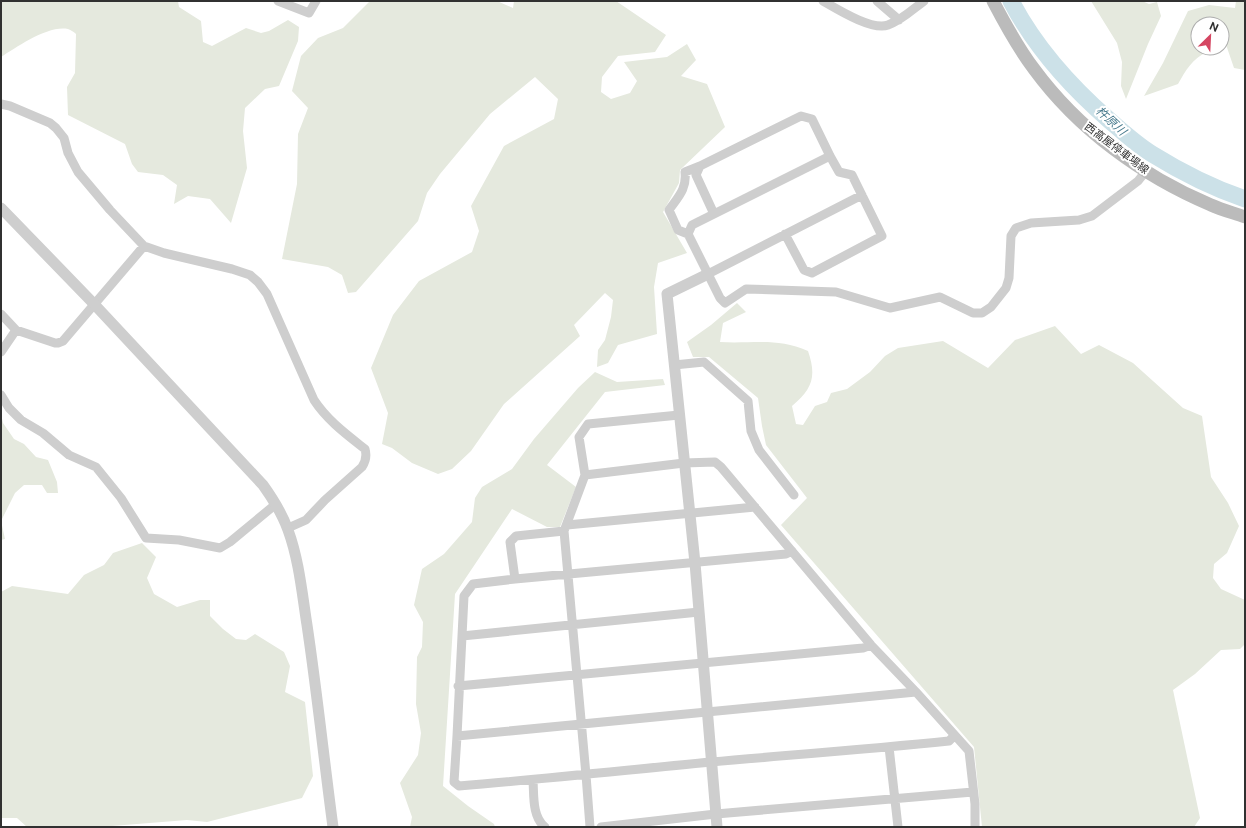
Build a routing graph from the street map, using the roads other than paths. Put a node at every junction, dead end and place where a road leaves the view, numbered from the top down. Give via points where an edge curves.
1 (278, 1) edge
2 (316, 1) edge
3 (823, 1) edge
4 (877, 1) edge
5 (924, 1) edge
6 (993, 1) edge
7 (899, 20) junction
8 (1, 104) edge
9 (830, 156) junction
10 (700, 166) junction
11 (1146, 170) junction
12 (862, 195) junction
13 (1, 208) edge
14 (714, 214) junction
15 (1245, 217) edge
16 (688, 234) junction
17 (785, 234) junction
18 (144, 246) junction
19 (708, 274) junction
20 (94, 304) junction
21 (1, 314) edge
22 (16, 330) junction
23 (1, 352) edge
24 (674, 365) junction
25 (1, 395) edge
26 (679, 415) junction
27 (684, 463) junction
28 (585, 475) junction
29 (794, 496) dead end
30 (276, 504) junction
31 (755, 507) junction
32 (690, 514) junction
33 (288, 528) junction
34 (565, 528) junction
35 (792, 551) junction
36 (695, 563) junction
37 (568, 574) junction
38 (514, 579) junction
39 (699, 612) junction
40 (572, 625) junction
41 (462, 636) junction
42 (871, 645) junction
43 (704, 662) junction
44 (576, 674) junction
45 (458, 686) junction
46 (916, 692) junction
47 (708, 713) junction
48 (581, 725) junction
49 (457, 736) junction
50 (954, 736) junction
51 (889, 747) junction
52 (712, 762) junction
53 (586, 775) junction
54 (533, 780) junction
55 (973, 792) junction
56 (894, 799) junction
57 (716, 814) junction
58 (333, 827) edge
59 (545, 827) edge
60 (590, 827) edge
61 (601, 827) edge
62 (717, 827) edge
63 (898, 827) edge
64 (975, 827) edge

1 - 2 street via 309,13
3 - 7 street via 875,26 887,26
4 - 7 street
5 - 7 street
6 - 11 main road, 西高屋停車場線 via 1033,69 1061,101 1093,132 1127,159
8 - 18 street via 43,120 56,128 64,138 68,153 78,172
9 - 10 street via 812,120 801,116
9 - 12 street via 839,172 852,175
9 - 14 street
10 - 14 street via 696,175
10 - 16 street via 685,172 686,181 681,194 669,210 678,230
11 - 15 main road, 西高屋停車場線 via 1163,182 1210,205
11 - 19 street via 1138,181 1092,216 1079,220 1031,223 1016,228 1012,236 1006,288 991,307 982,313 973,313 940,298 890,308 836,292 813,291 746,289 725,303
12 - 17 street
12 - 17 street via 882,236 812,273 804,270
13 - 20 street
14 - 16 street via 692,225
16 - 19 street
17 - 19 street
18 - 20 street
18 - 33 street via 232,269 250,275 258,282 267,294 318,405 332,422 365,449 366,461 362,467 306,520
19 - 24 street via 667,294
20 - 22 street via 63,341 58,343
20 - 30 street via 263,485
21 - 22 street
22 - 23 street
24 - 26 street
24 - 29 street via 704,362 748,401 751,431 759,450
25 - 30 street via 21,420 43,433 69,454 96,467 121,498 146,538 178,540 220,548
26 - 27 street
26 - 28 street via 588,424 579,438
27 - 28 street
27 - 31 street via 715,462
27 - 32 street
28 - 34 street
30 - 33 street
31 - 32 street
31 - 35 street
32 - 34 street
32 - 36 street
33 - 58 street via 297,560 307,626
34 - 37 street
34 - 38 street via 516,536 510,542
35 - 36 street via 786,554
35 - 42 street
36 - 37 street
36 - 39 street
37 - 38 street
37 - 40 street
38 - 41 street via 472,584 464,596
39 - 40 street
39 - 43 street
40 - 41 street
40 - 44 street
41 - 45 street
42 - 43 street via 863,648
42 - 46 street
43 - 44 street
43 - 47 street
44 - 45 street
44 - 48 street
45 - 49 street
46 - 47 street
46 - 50 street
47 - 48 street
47 - 52 street
48 - 49 street
48 - 53 street
49 - 54 street via 454,782 459,786
50 - 51 street via 949,741
50 - 55 street via 969,751
51 - 52 street
51 - 56 street
52 - 53 street
52 - 57 street
53 - 54 street
53 - 60 street
54 - 59 street via 536,813 540,823
55 - 56 street
55 - 64 street
56 - 57 street
56 - 63 street
57 - 61 street
57 - 62 street

